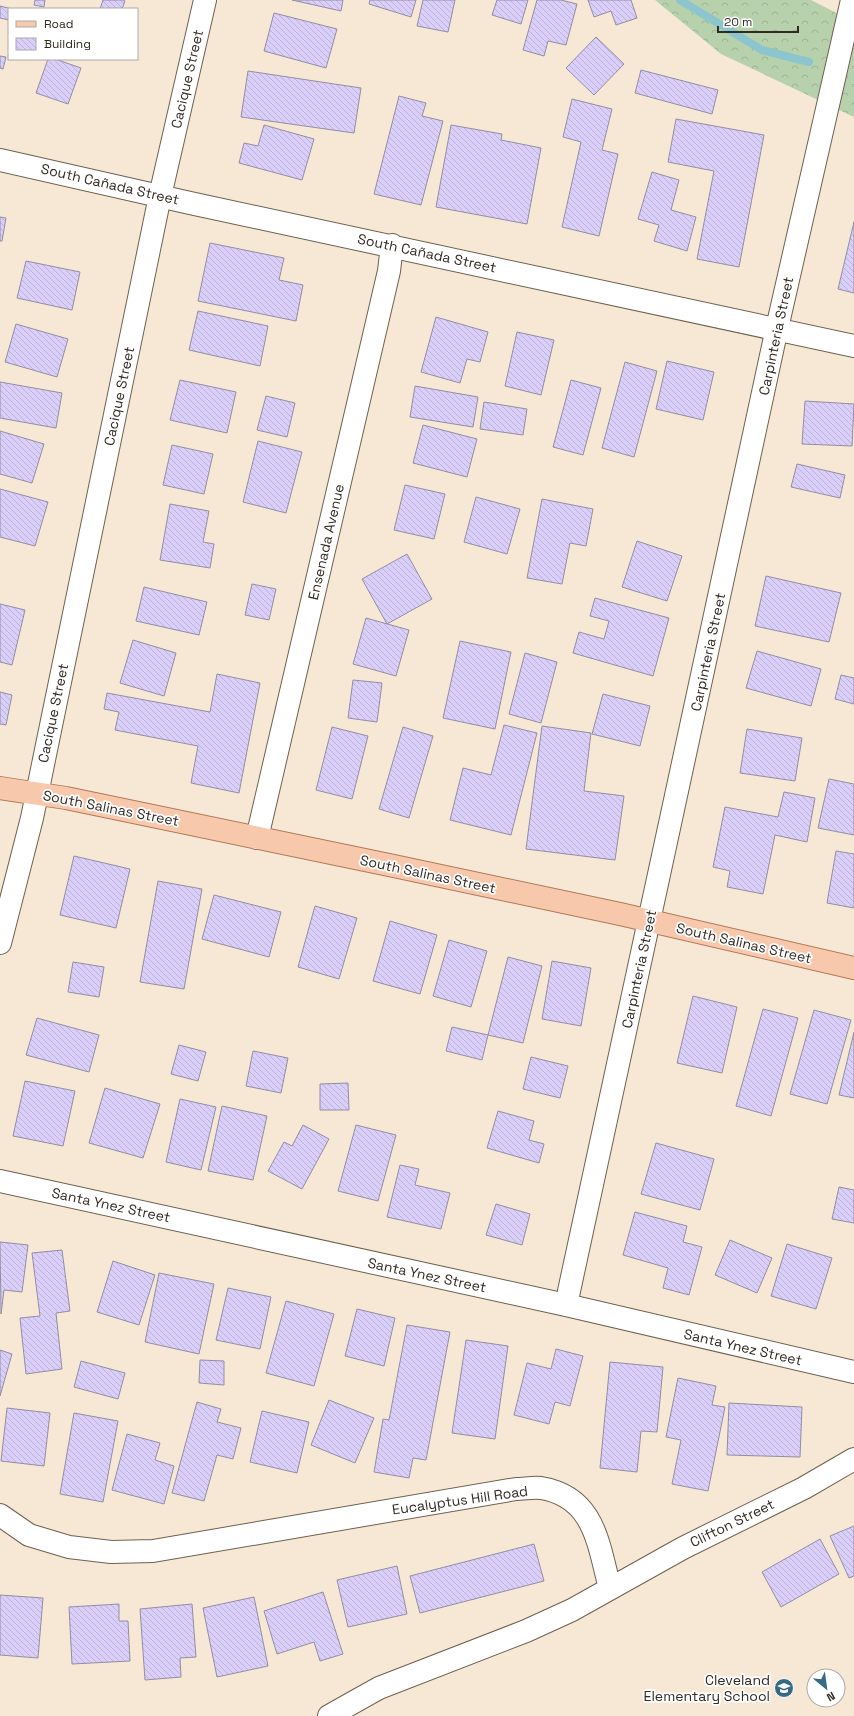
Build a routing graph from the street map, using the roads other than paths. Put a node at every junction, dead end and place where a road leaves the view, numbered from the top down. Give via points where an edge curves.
1 (205, 0) edge
2 (852, 0) edge
3 (0, 160) edge
4 (160, 196) junction
5 (392, 245) junction
6 (777, 328) junction
7 (854, 346) edge
8 (0, 788) edge
9 (37, 793) junction
10 (257, 838) junction
11 (649, 921) junction
12 (0, 943) edge
13 (854, 968) edge
14 (0, 1181) edge
15 (566, 1305) junction
16 (854, 1372) edge
17 (854, 1459) edge
18 (0, 1515) edge
19 (610, 1588) junction
20 (330, 1716) edge

1 - 4 street, Cacique Street
2 - 6 street, Carpinteria Street
3 - 4 street, South Cañada Street
4 - 5 street, South Cañada Street
4 - 9 street, Cacique Street
5 - 6 street, South Cañada Street
5 - 10 street, Ensenada Avenue via 389,271
6 - 7 street, South Cañada Street
6 - 11 street, Carpinteria Street
8 - 9 main road, South Salinas Street
9 - 10 main road, South Salinas Street
9 - 12 street
10 - 11 main road, South Salinas Street
11 - 13 main road, South Salinas Street
11 - 15 street, Carpinteria Street
14 - 15 street, Santa Ynez Street
15 - 16 street, Santa Ynez Street
17 - 19 street, Clifton Street via 804,1488 683,1548
18 - 19 street, Eucalyptus Hill Road via 29,1535 70,1547 111,1552 154,1551 516,1489 541,1488 566,1497 579,1506 592,1524
19 - 20 street via 572,1610 526,1631 379,1688

